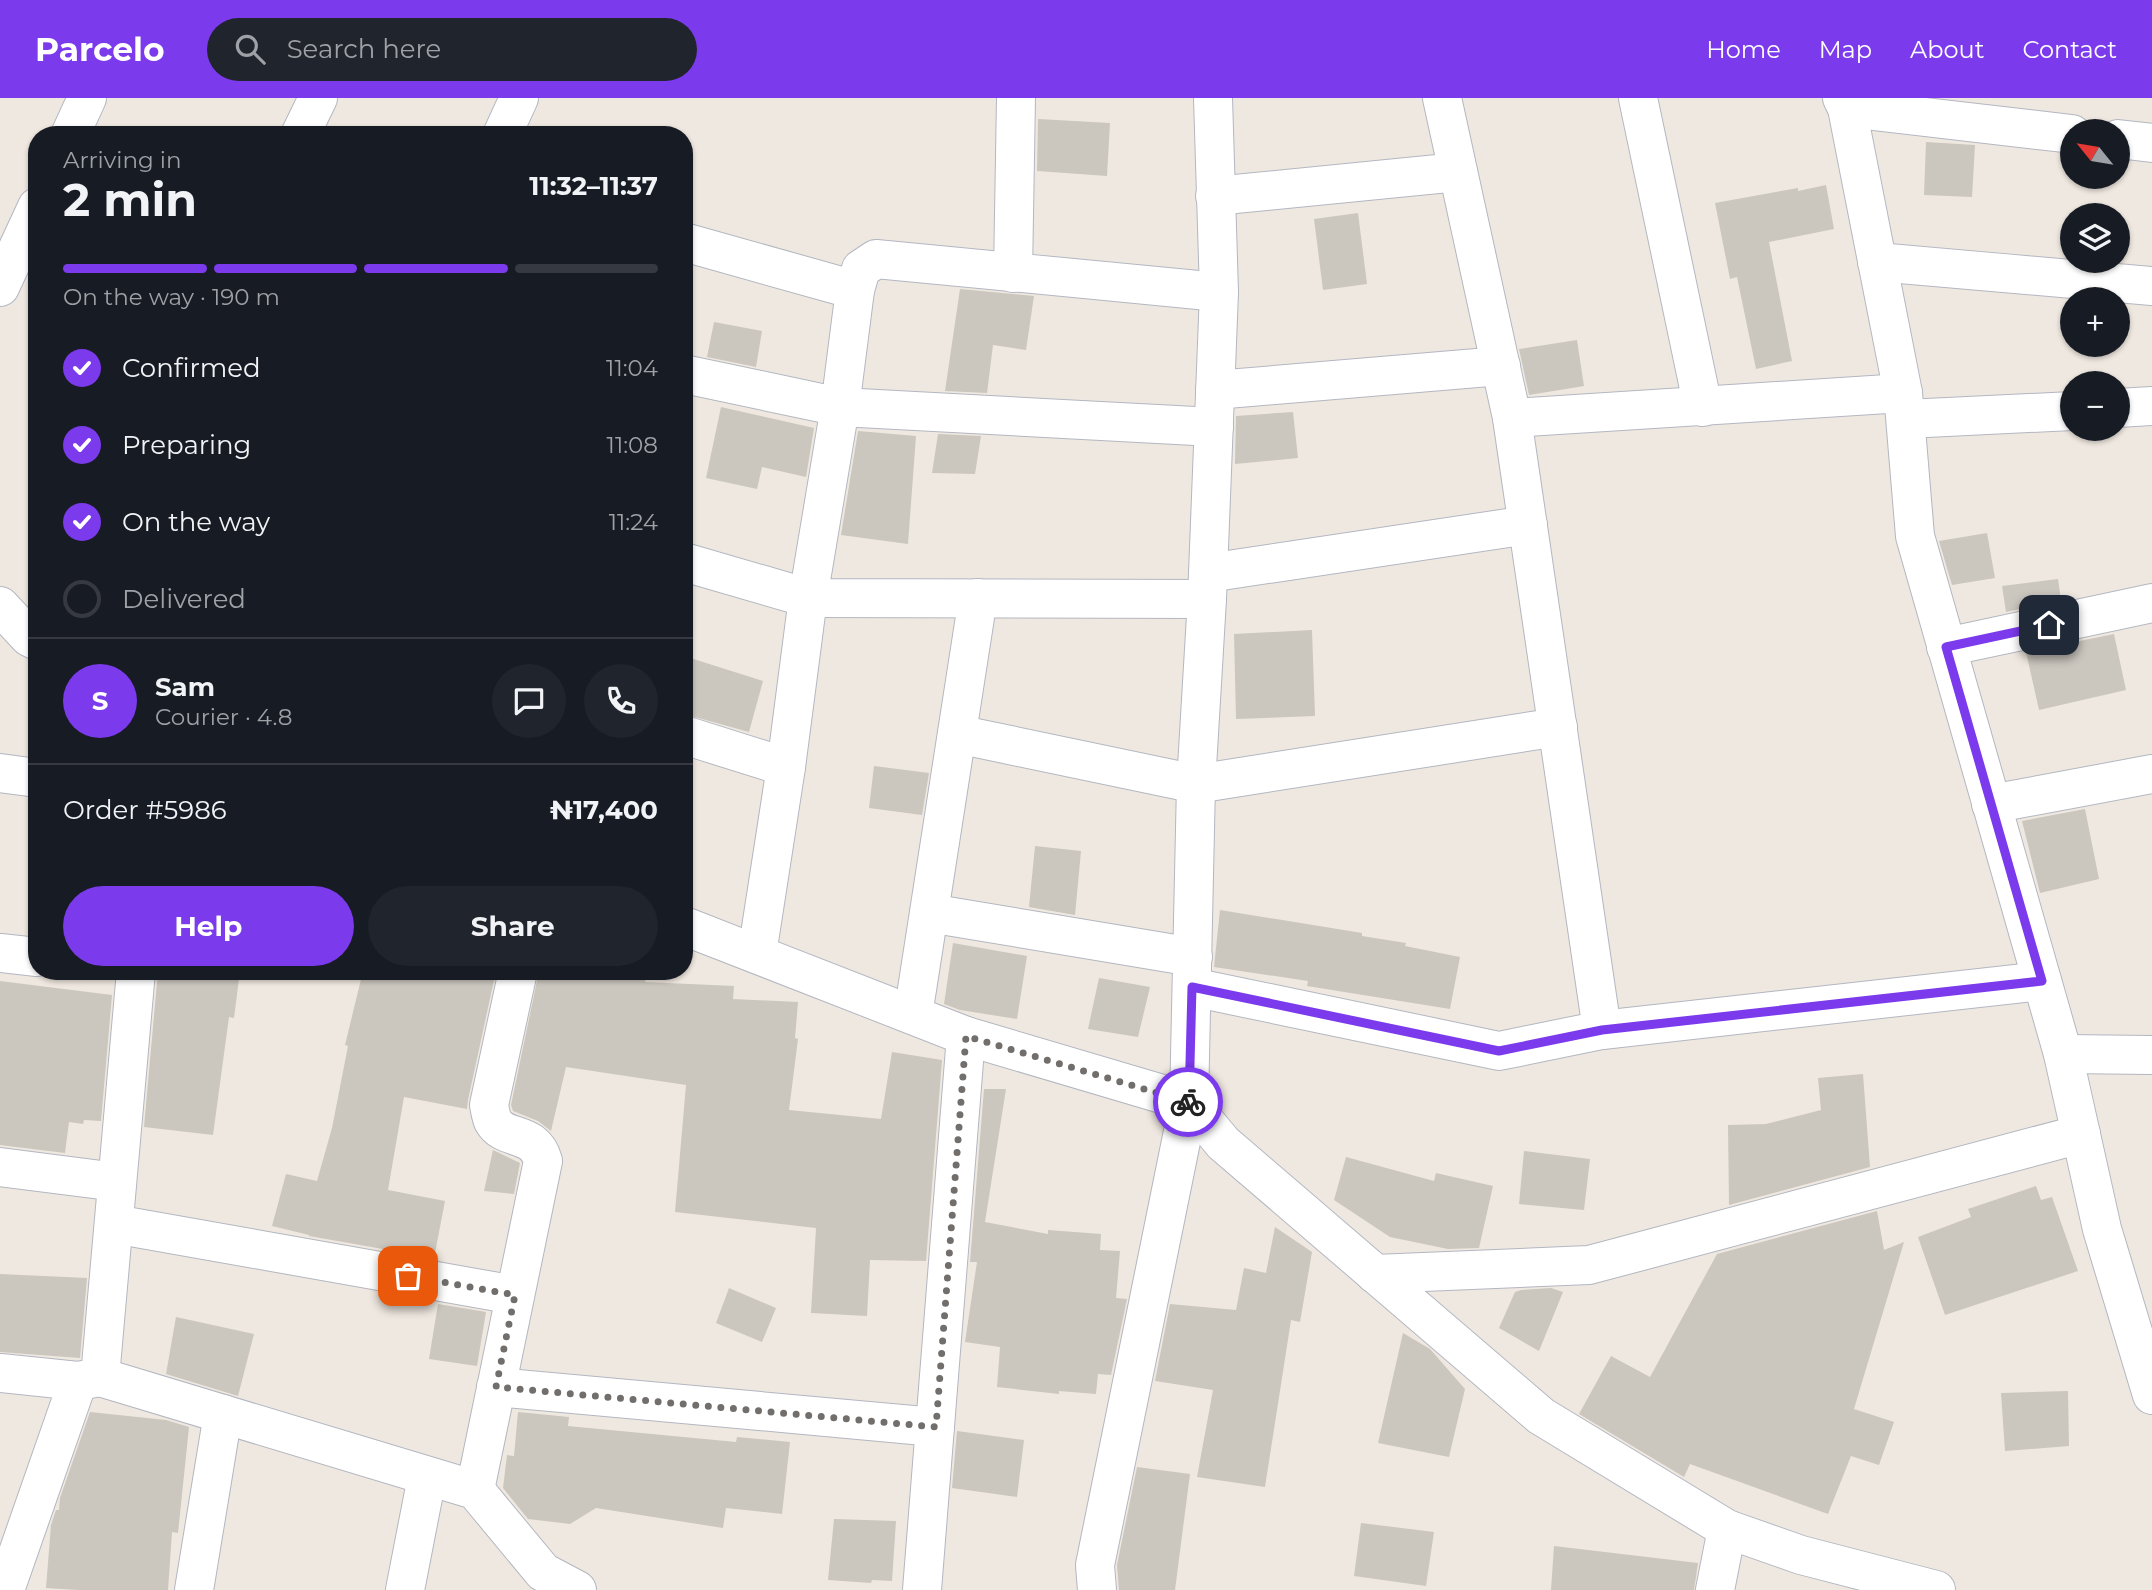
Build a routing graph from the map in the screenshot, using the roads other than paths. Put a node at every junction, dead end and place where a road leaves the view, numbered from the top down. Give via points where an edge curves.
1 (87, 98) edge
2 (318, 98) edge
3 (519, 98) edge
4 (1016, 98) edge
5 (1213, 98) edge
6 (1442, 98) edge
7 (1638, 98) edge
8 (1844, 103) edge
9 (74, 126) edge
10 (304, 126) edge
11 (506, 126) edge
12 (2060, 132) edge
13 (2130, 140) edge
14 (2152, 143) edge
15 (1458, 172) junction
16 (1215, 196) junction
17 (28, 226) edge
18 (693, 245) edge
19 (1877, 261) junction
20 (1013, 272) junction
21 (2152, 286) edge
22 (0, 287) edge
23 (855, 290) junction
24 (1219, 292) junction
25 (1501, 366) junction
26 (693, 376) edge
27 (1904, 406) junction
28 (2152, 406) edge
29 (840, 407) junction
30 (1703, 407) junction
31 (2130, 407) edge
32 (1215, 408) junction
33 (2060, 411) edge
34 (1513, 418) junction
35 (1528, 525) junction
36 (693, 565) edge
37 (1208, 586) junction
38 (808, 597) junction
39 (978, 598) junction
40 (2152, 603) edge
41 (0, 606) edge
42 (28, 629) edge
43 (1946, 647) junction
44 (1558, 727) junction
45 (957, 734) junction
46 (693, 739) edge
47 (786, 767) junction
48 (0, 773) edge
49 (2152, 774) edge
50 (28, 777) edge
51 (1196, 784) junction
52 (1991, 804) junction
53 (929, 913) junction
54 (693, 929) edge
55 (0, 953) edge
56 (757, 954) junction
57 (28, 956) edge
58 (1192, 972) junction
59 (135, 980) edge
60 (516, 980) edge
61 (2042, 981) junction
62 (913, 1015) junction
63 (1602, 1030) junction
64 (966, 1036) junction
65 (2063, 1054) junction
66 (2152, 1055) edge
67 (1189, 1102) junction
68 (2081, 1134) junction
69 (0, 1167) edge
70 (117, 1182) junction
71 (114, 1224) junction
72 (1375, 1274) junction
73 (515, 1295) junction
74 (0, 1373) edge
75 (89, 1379) junction
76 (496, 1387) junction
77 (2152, 1395) edge
78 (223, 1414) junction
79 (936, 1427) junction
80 (427, 1477) junction
81 (475, 1490) junction
82 (1727, 1529) junction
83 (5, 1590) edge
84 (194, 1590) edge
85 (405, 1590) edge
86 (577, 1590) edge
87 (922, 1590) edge
88 (1097, 1590) edge
89 (1715, 1590) edge
90 (1936, 1590) edge

1 - 9 street
2 - 10 street
3 - 11 street
4 - 20 street
5 - 16 street
6 - 15 street
7 - 30 street
8 - 12 street
8 - 19 street
13 - 14 street
15 - 16 street
15 - 25 street
16 - 24 street
17 - 22 street
18 - 23 street
19 - 21 street
19 - 27 street
20 - 23 street via 876,259 861,269
20 - 24 street
23 - 29 street
24 - 32 street
25 - 32 street
25 - 34 street
26 - 29 street
27 - 30 street
27 - 33 street
27 - 43 street via 1915,536
28 - 31 street
29 - 32 street
29 - 38 street
30 - 34 street
32 - 37 street
34 - 35 street
35 - 37 street
35 - 44 street
36 - 38 street
37 - 39 street
37 - 51 street
38 - 39 street
38 - 47 street
39 - 45 street
40 - 43 street
41 - 42 street
43 - 52 street
44 - 51 street
44 - 63 street
45 - 51 street
45 - 53 street
46 - 47 street
47 - 56 street
48 - 50 street
49 - 52 street
51 - 58 street
52 - 61 street
53 - 58 street
53 - 62 street
54 - 56 street
55 - 57 street
56 - 62 street
58 - 63 street via 1499,1051
58 - 67 street
59 - 70 street
60 - 73 street via 489,1105 494,1123 530,1141 540,1149 543,1161
61 - 63 street
61 - 65 street
62 - 64 street
64 - 67 street
64 - 79 street
65 - 66 street
65 - 68 street
67 - 72 street via 1223,1143
67 - 88 street via 1095,1565
68 - 72 street via 1589,1265
68 - 77 street via 2102,1229
69 - 70 street
70 - 71 street
71 - 73 street
71 - 75 street
72 - 82 street via 1541,1416
73 - 76 street
74 - 75 street
75 - 78 street
75 - 83 street
76 - 79 street
76 - 81 street
78 - 80 street
78 - 84 street
79 - 87 street
80 - 81 street
80 - 85 street
81 - 86 street via 543,1572
82 - 89 street
82 - 90 street via 1801,1555

